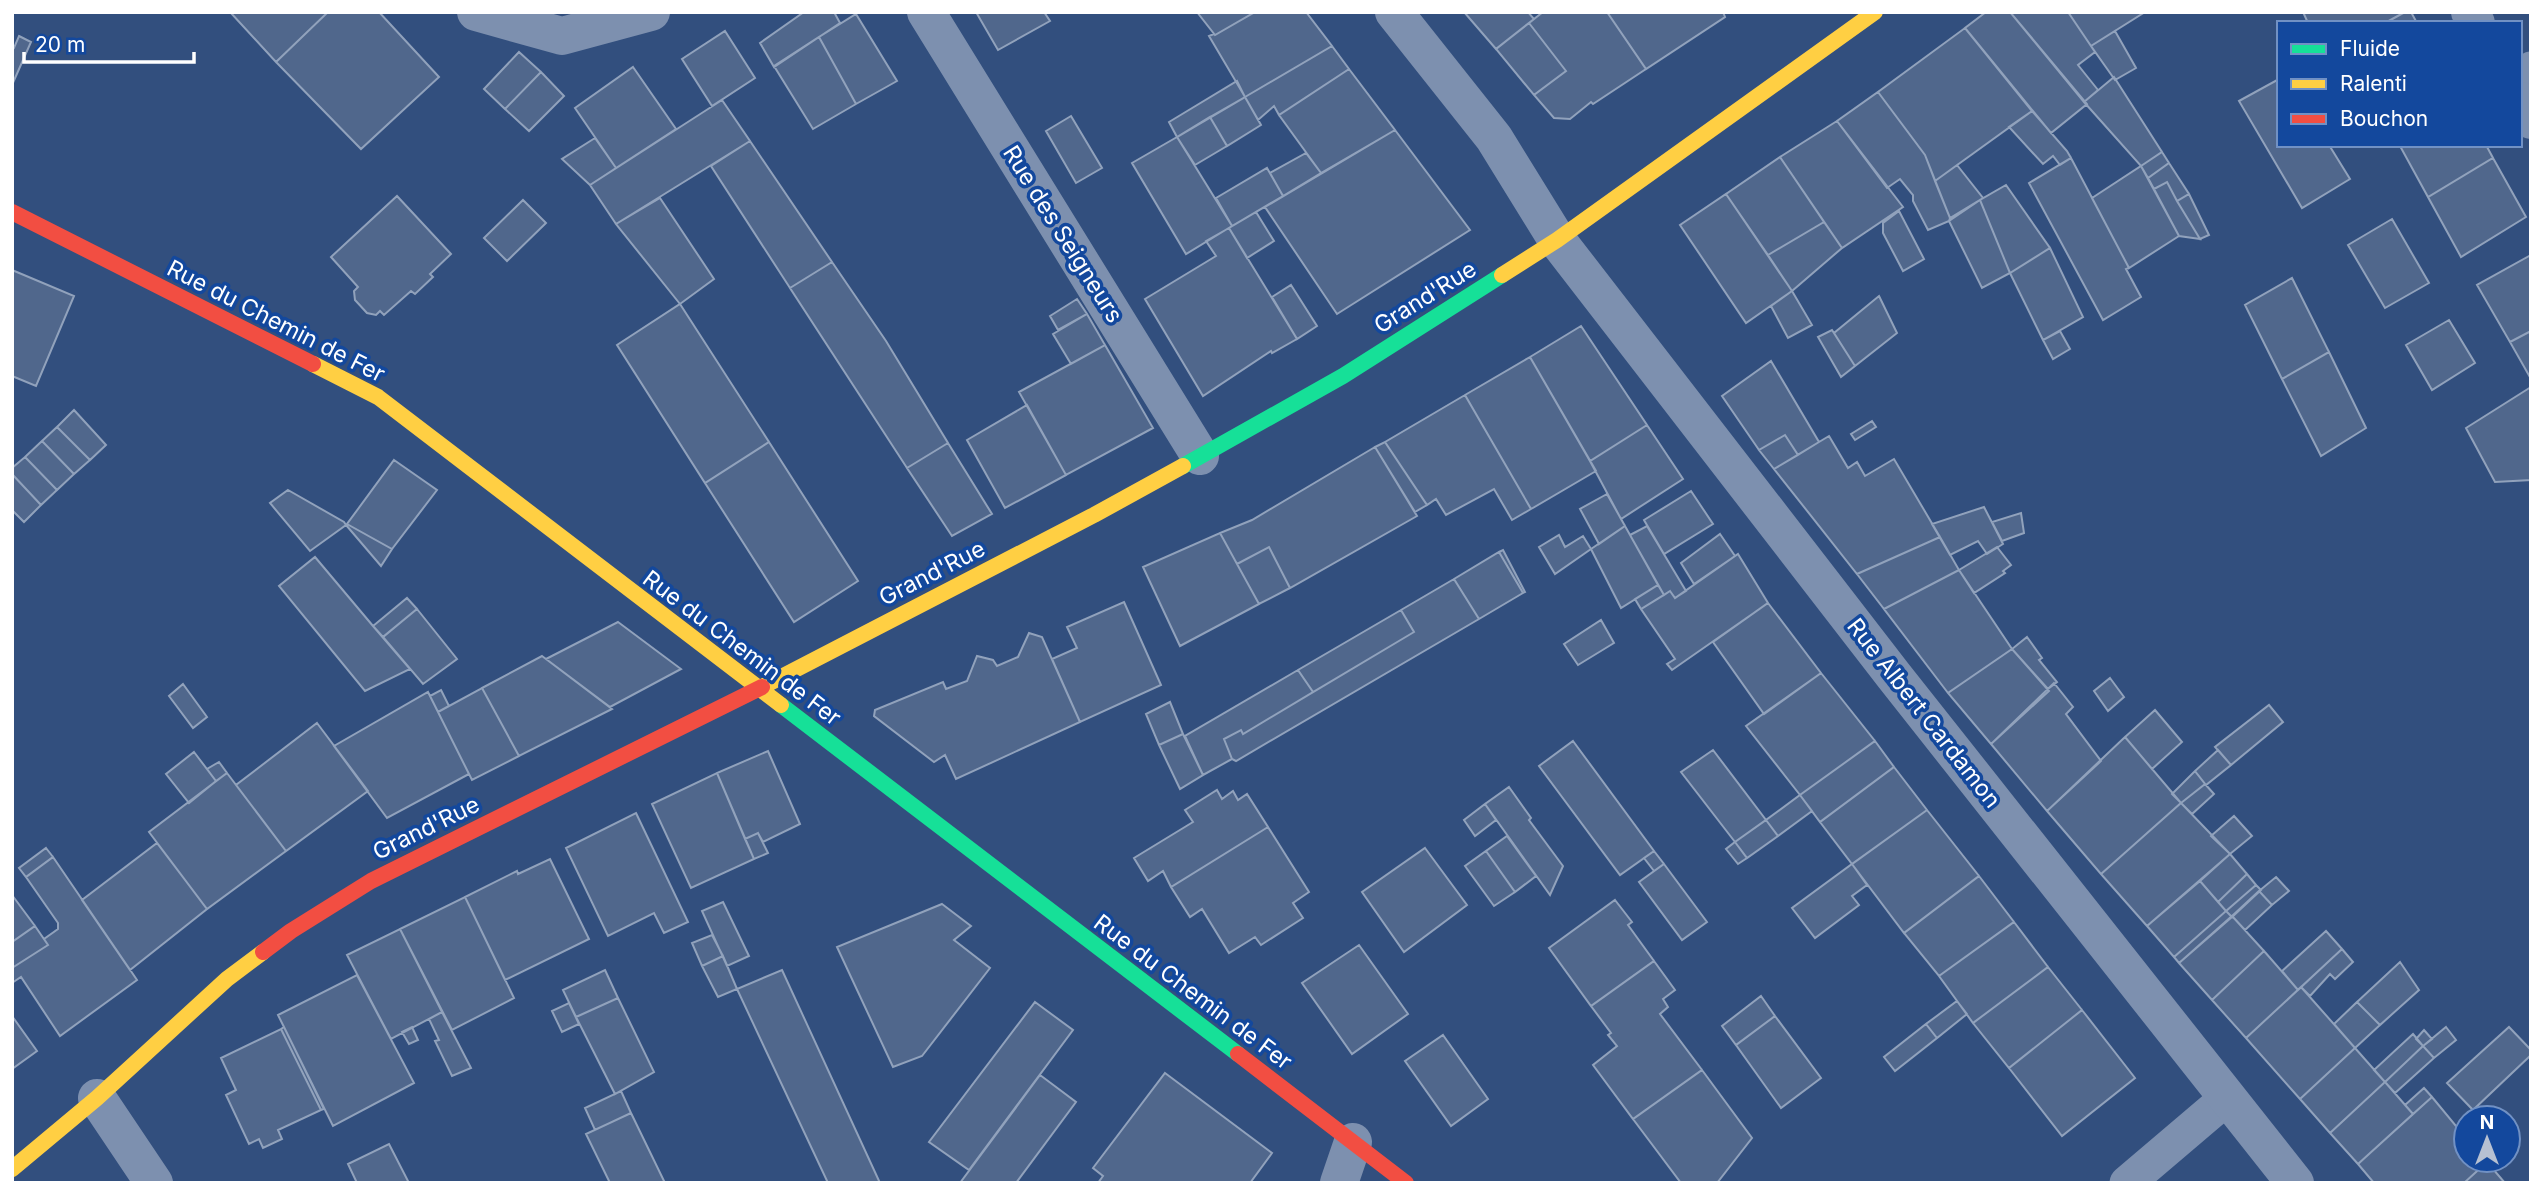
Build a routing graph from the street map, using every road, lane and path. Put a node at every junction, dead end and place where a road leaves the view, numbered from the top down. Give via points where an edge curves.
1 (477, 12) edge
2 (651, 12) edge
3 (926, 12) edge
4 (1394, 12) edge
5 (1875, 12) edge
6 (2522, 104) edge
7 (2531, 120) edge
8 (12, 212) edge
9 (1557, 240) junction
10 (1200, 456) junction
11 (758, 689) junction
12 (97, 1098) junction
13 (2227, 1098) junction
14 (1353, 1142) junction
15 (12, 1169) edge
16 (154, 1183) edge
17 (1339, 1183) edge
18 (1406, 1183) edge
19 (2127, 1183) edge
20 (2295, 1183) edge

1 - 2 street via 562,36
3 - 10 street, Rue des Seigneurs
4 - 9 street, Rue Albert Cardamon via 1494,138
5 - 9 street, Grand'Rue
6 - 7 street
8 - 11 street, Rue du Chemin de Fer via 378,397
9 - 10 street, Grand'Rue via 1343,376
9 - 13 street, Rue Albert Cardamon
10 - 11 street, Grand'Rue
11 - 12 street, Grand'Rue via 371,881 291,931 227,979
11 - 14 street, Rue du Chemin de Fer
12 - 15 street, Grand'Rue
12 - 16 street
13 - 19 lane
13 - 20 street, Rue Albert Cardamon
14 - 17 street
14 - 18 street, Rue du Chemin de Fer

